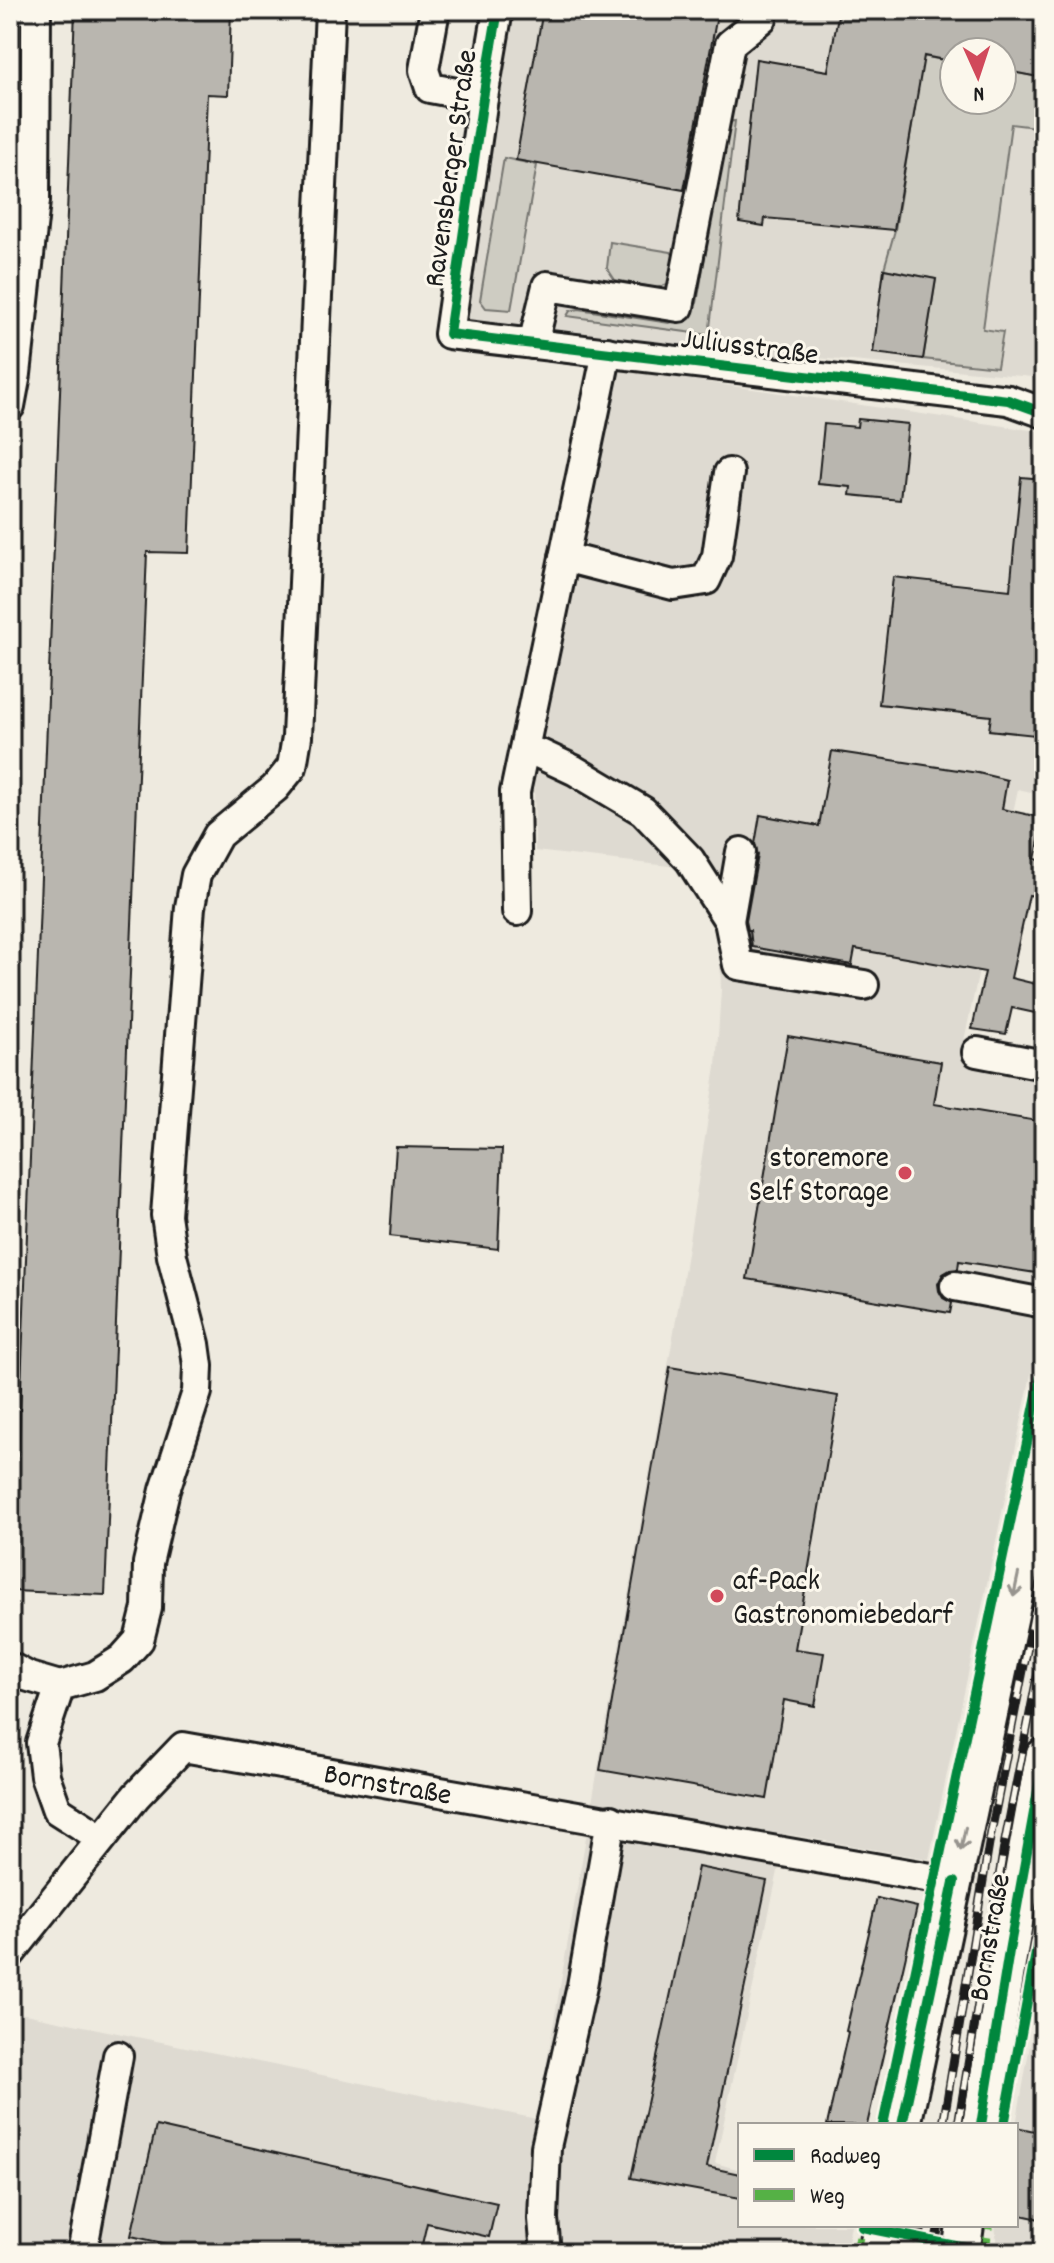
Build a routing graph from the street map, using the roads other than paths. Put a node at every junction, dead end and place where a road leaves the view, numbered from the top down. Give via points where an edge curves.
1 (36, 10) edge
2 (330, 10) edge
3 (435, 10) edge
4 (498, 10) edge
5 (762, 18) dead end
6 (483, 98) junction
7 (449, 334) joint
8 (533, 344) junction
9 (607, 352) junction
10 (1044, 396) edge
11 (1008, 400) junction
12 (10, 406) edge
13 (1044, 413) edge
14 (729, 473) dead end
15 (564, 557) junction
16 (524, 751) junction
17 (741, 852) dead end
18 (517, 911) dead end
19 (729, 921) junction
20 (864, 985) dead end
21 (977, 1052) dead end
22 (1044, 1065) edge
23 (955, 1286) dead end
24 (1044, 1303) edge
25 (1044, 1454) edge
26 (10, 1667) edge
27 (60, 1686) junction
28 (1044, 1757) edge
29 (611, 1820) junction
30 (101, 1838) junction
31 (954, 1882) junction
32 (10, 1954) edge
33 (118, 2056) dead end
34 (902, 2123) edge
35 (981, 2123) edge
36 (882, 2227) edge
37 (965, 2227) edge
38 (82, 2253) edge
39 (546, 2253) edge
40 (877, 2253) edge
41 (961, 2253) edge

1 - 12 street via 35,201
2 - 27 street via 297,737 292,767 218,835 196,875 190,907 166,1215 195,1344 197,1392 165,1490 148,1563 147,1608 139,1640 95,1676
3 - 6 street via 424,70 430,88
4 - 6 street, Ravensberger Straße
5 - 8 street via 730,44 679,307 547,286
6 - 7 street, Ravensberger Straße
7 - 8 street, Juliusstraße
8 - 9 street, Juliusstraße
9 - 11 street, Juliusstraße
9 - 15 street
10 - 11 street, Juliusstraße
11 - 13 street, Juliusstraße
14 - 15 street via 717,556 706,580 673,585
15 - 16 street
16 - 18 street via 515,792
16 - 19 street via 574,770 643,811 690,860
17 - 19 street
19 - 20 street via 738,965
21 - 22 street
23 - 24 street
25 -> 31 main road, Bornstraße
26 - 27 street
27 - 30 street via 41,1743 45,1776 57,1810
28 - 35 main road, Bornstraße
29 - 30 street, Bornstraße via 183,1747
29 - 31 street, Bornstraße
29 - 39 street via 546,2147
30 - 32 street, Bornstraße
31 - 34 main road, Bornstraße
33 - 38 street
36 - 40 main road
37 - 41 main road

